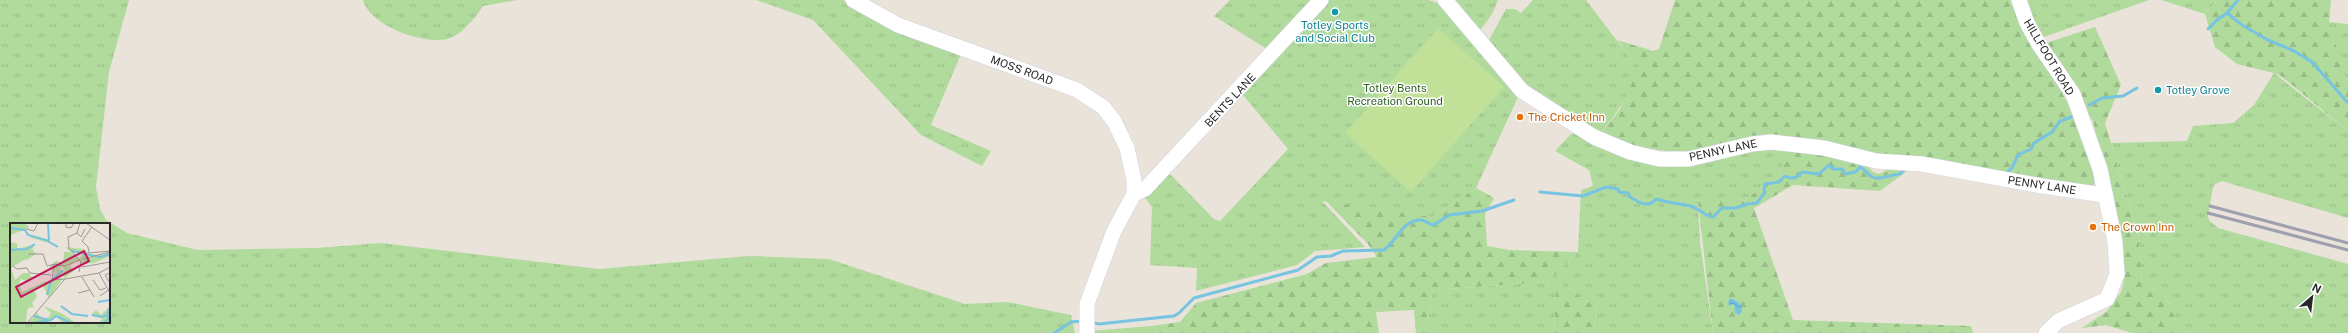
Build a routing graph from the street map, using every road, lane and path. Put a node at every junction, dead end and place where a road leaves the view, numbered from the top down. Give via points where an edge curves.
1 (853, 0) edge
2 (1321, 0) edge
3 (1445, 0) edge
4 (2019, 0) edge
5 (1134, 194) junction
6 (2104, 194) junction
7 (1086, 325) edge
8 (2046, 333) edge

1 - 5 street, MOSS ROAD via 898,25 1090,97 1107,112 1127,148 1133,173
2 - 5 street, BENTS LANE via 1145,189
3 - 6 street, PENNY LANE via 1522,91 1594,137 1630,152 1659,159 1689,158 1771,142 1824,148 1876,161 1922,164 2042,186
4 - 6 street, HILLFOOT ROAD via 2038,43 2073,94 2091,142
5 - 7 street via 1114,231 1087,304
6 - 8 street, HILLFOOT ROAD via 2115,242 2117,274 2113,288 2104,302 2058,321

